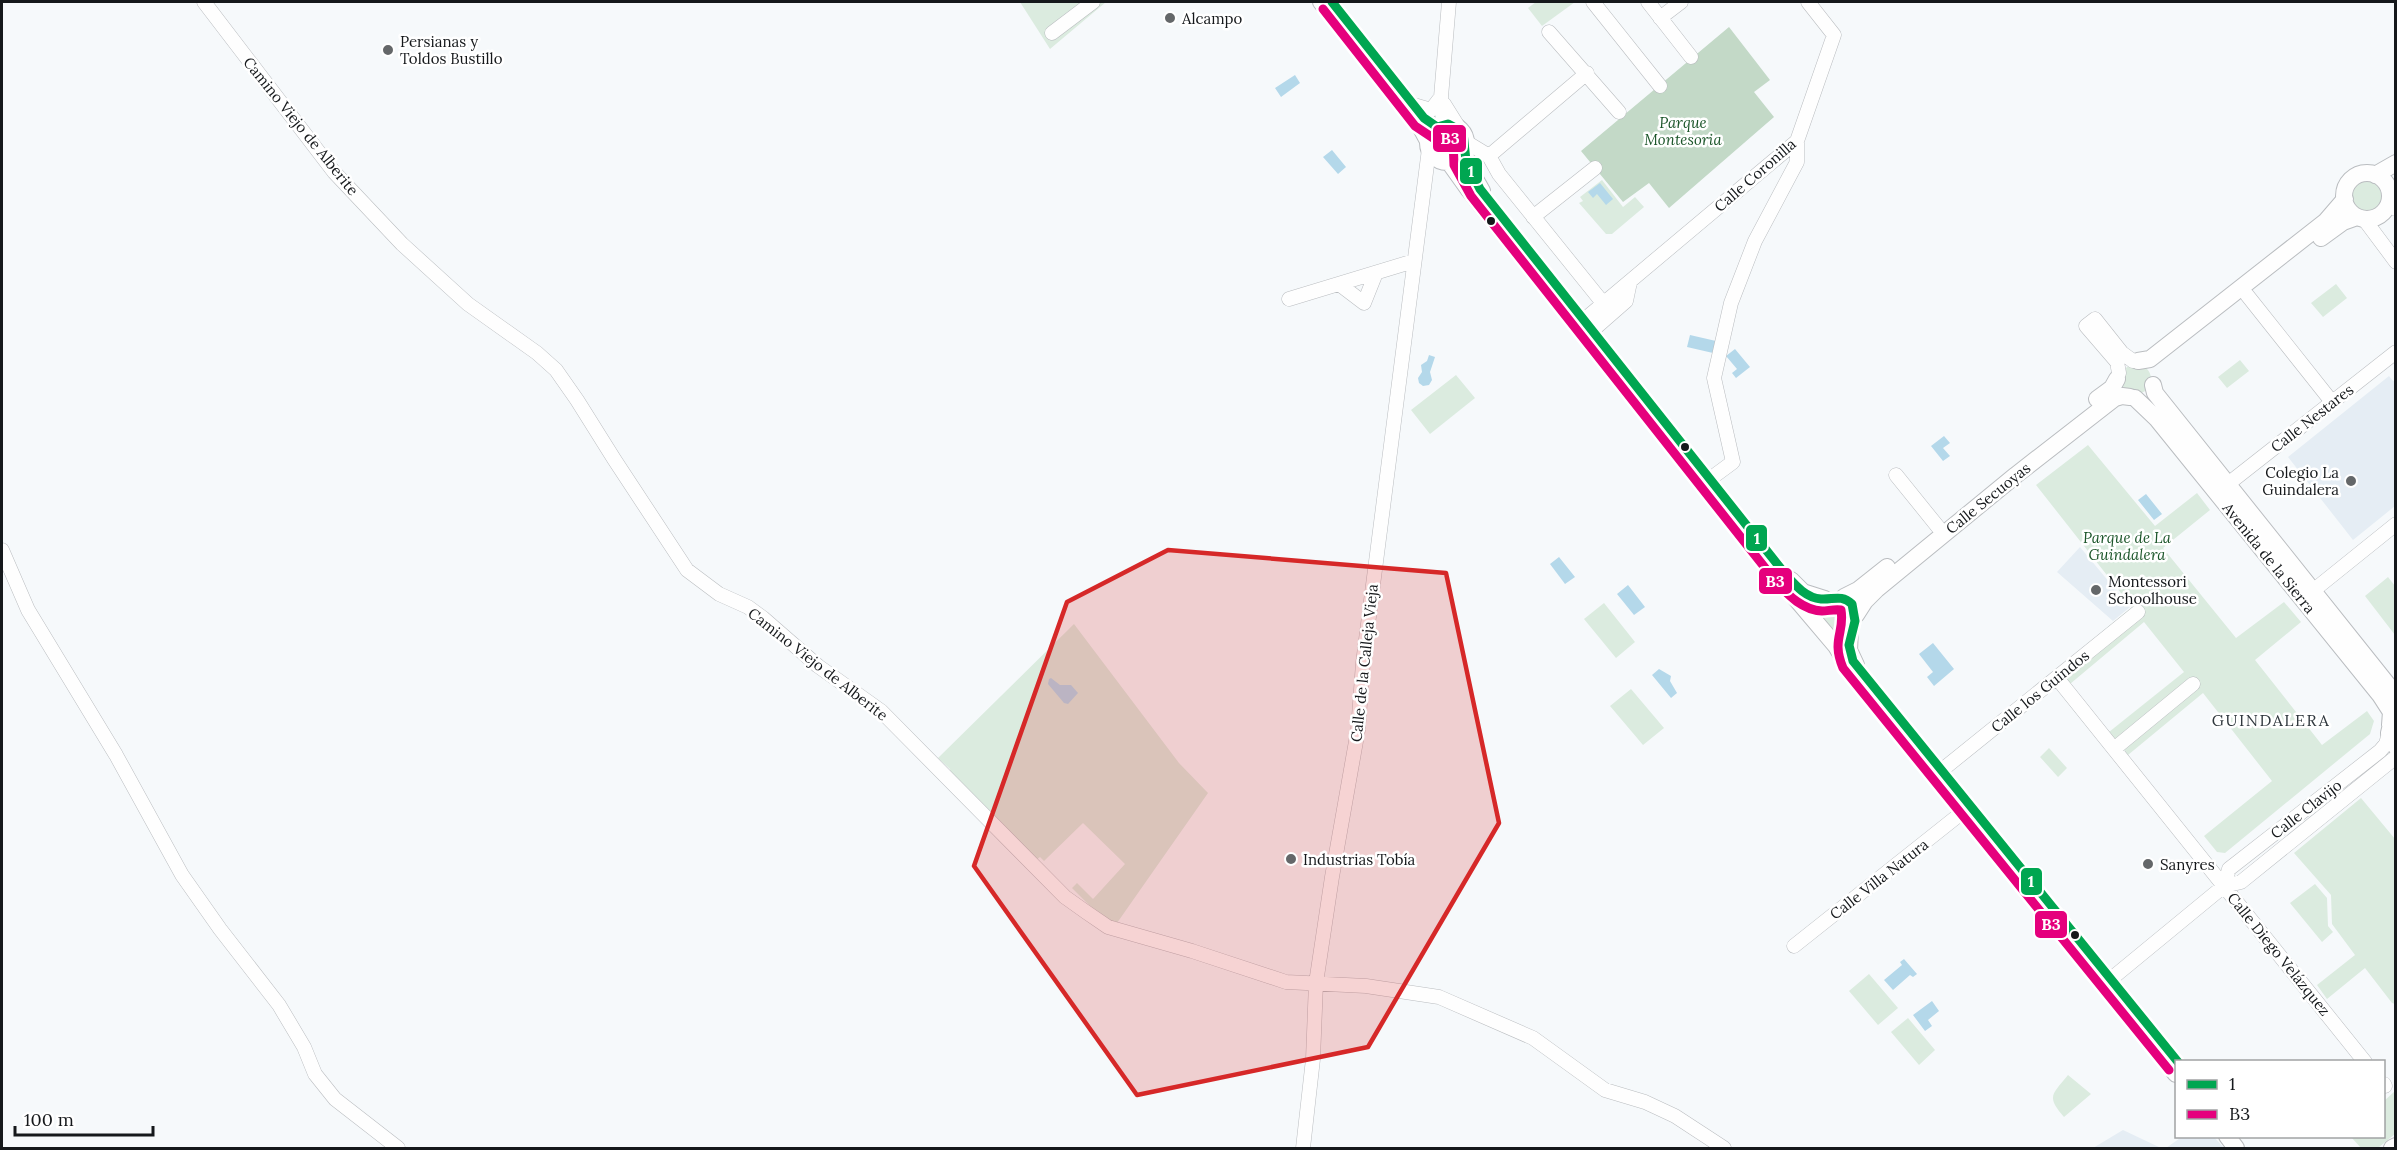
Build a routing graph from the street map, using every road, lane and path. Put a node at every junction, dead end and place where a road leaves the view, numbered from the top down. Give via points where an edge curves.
1 (204, 2) edge
2 (1093, 2) edge
3 (1321, 2) edge
4 (1332, 2) edge
5 (1449, 2) edge
6 (1593, 2) edge
7 (1648, 2) edge
8 (1681, 2) edge
9 (1808, 2) edge
10 (1660, 18) junction
11 (1549, 32) dead end
12 (1052, 33) dead end
13 (1691, 57) dead end
14 (1587, 73) junction
15 (1660, 86) dead end
16 (1441, 97) junction
17 (1414, 105) junction
18 (1619, 112) dead end
19 (1797, 141) junction
20 (1446, 143) junction
21 (1489, 156) junction
22 (2396, 163) edge
23 (1595, 168) dead end
24 (2375, 175) junction
25 (2392, 198) edge
26 (2345, 199) junction
27 (1533, 217) junction
28 (2361, 218) junction
29 (1414, 261) junction
30 (2396, 262) edge
31 (1376, 273) junction
32 (1630, 282) junction
33 (1339, 284) junction
34 (2247, 295) junction
35 (1289, 299) dead end
36 (1604, 303) junction
37 (1589, 324) junction
38 (2396, 352) edge
39 (2135, 361) junction
40 (2118, 376) junction
41 (2153, 381) junction
42 (2133, 397) junction
43 (2332, 402) junction
44 (1896, 475) dead end
45 (1710, 479) junction
46 (2228, 484) junction
47 (2396, 524) edge
48 (1938, 527) junction
49 (2, 550) edge
50 (2314, 590) junction
51 (1844, 597) junction
52 (1826, 599) junction
53 (2138, 612) dead end
54 (1853, 623) junction
55 (1821, 627) junction
56 (2056, 678) junction
57 (2193, 684) dead end
58 (2396, 695) edge
59 (2392, 730) edge
60 (2114, 749) junction
61 (2396, 757) edge
62 (1942, 770) junction
63 (1964, 811) junction
64 (2224, 886) junction
65 (1794, 946) dead end
66 (2111, 979) junction
67 (1316, 983) junction
68 (2176, 1060) edge
69 (2363, 1060) edge
70 (2175, 1073) edge
71 (398, 1149) edge
72 (1303, 1149) edge
73 (1724, 1149) edge

1 - 67 street, Camino Viejo de Alberite via 351,192 468,304 556,370 687,570 719,594 748,607 818,666 881,711 1065,897 1100,922 1286,982
2 - 12 street
3 - 20 main road via 1421,128
4 - 17 main road
5 - 16 street
6 - 15 street
7 - 10 street
8 - 10 street
9 - 19 street, Calle Coronilla via 1834,35
10 - 13 street
11 - 14 street via 1580,70
14 - 18 street
14 - 21 street
16 - 17 street via 1431,110
16 - 20 street
17 - 20 main road
19 - 32 street, Calle Coronilla
19 - 45 street via 1797,162 1755,242 1731,303 1714,378 1733,462
20 - 21 street
20 - 29 street, Calle de la Calleja Vieja via 1425,177
20 - 37 main road
20 - 55 main road via 1469,190
21 - 27 street
22 - 24 main road
23 - 27 street
24 - 25 main road via 2386,183
24 - 26 main road via 2364,174 2351,180
25 - 28 main road via 2379,216
26 - 28 main road
26 - 39 main road via 2317,228 2154,356
27 - 36 street
28 - 30 street
28 - 34 main road via 2332,230
29 - 31 street
29 - 67 street, Calle de la Calleja Vieja via 1362,663 1358,730
31 - 33 street
31 - 33 street via 1364,303
32 - 36 street, Calle Coronilla
32 - 37 street, Calle Coronilla via 1626,301
33 - 35 street
34 - 41 main road via 2161,364
34 - 43 street
36 - 37 street, Calle Coronilla
37 - 45 main road
38 - 43 street, Calle Nestares
39 - 40 main road via 2127,363
39 - 40 street via 2090,323 2117,362
39 - 41 main road via 2149,367
40 - 42 main road via 2121,390
40 - 48 main road, Calle Secuoyas via 2109,390
41 - 42 main road via 2146,394
41 - 46 main road, Avenida de la Sierra via 2155,393
42 - 54 main road, Calle Secuoyas via 2115,398 2016,475 1877,589
42 - 59 main road, Avenida de la Sierra via 2157,419 2380,695 2391,712
43 - 46 street, Calle Nestares
44 - 48 street
45 - 52 main road via 1798,588 1810,596
46 - 50 main road, Avenida de la Sierra
47 - 50 street
48 - 51 main road, Calle Secuoyas
49 - 71 street via 28,610 116,755 182,875 279,1005 315,1074 335,1099
50 - 58 main road, Avenida de la Sierra
51 - 52 main road
51 - 54 main road via 1852,604
52 - 55 main road via 1817,610
53 - 56 street, Calle los Guindos
54 - 55 main road via 1840,635
54 - 62 main road via 1849,650 1853,661
55 - 63 main road via 1892,724
56 - 60 street, Calle Diego Velázquez
56 - 62 street, Calle los Guindos
57 - 60 street
59 - 64 street, Calle Clavijo via 2380,752 2229,869
60 - 64 street, Calle Diego Velázquez
61 - 64 street, Calle Clavijo via 2241,882
62 - 66 main road
63 - 65 street, Calle Villa Natura
63 - 70 main road
64 - 66 street, Calle Clavijo
64 - 69 street, Calle Diego Velázquez
66 - 68 main road
67 - 72 street, Calle de la Calleja Vieja
67 - 73 street, Camino Viejo de Alberite via 1439,997 1533,1038 1605,1090 1675,1116

